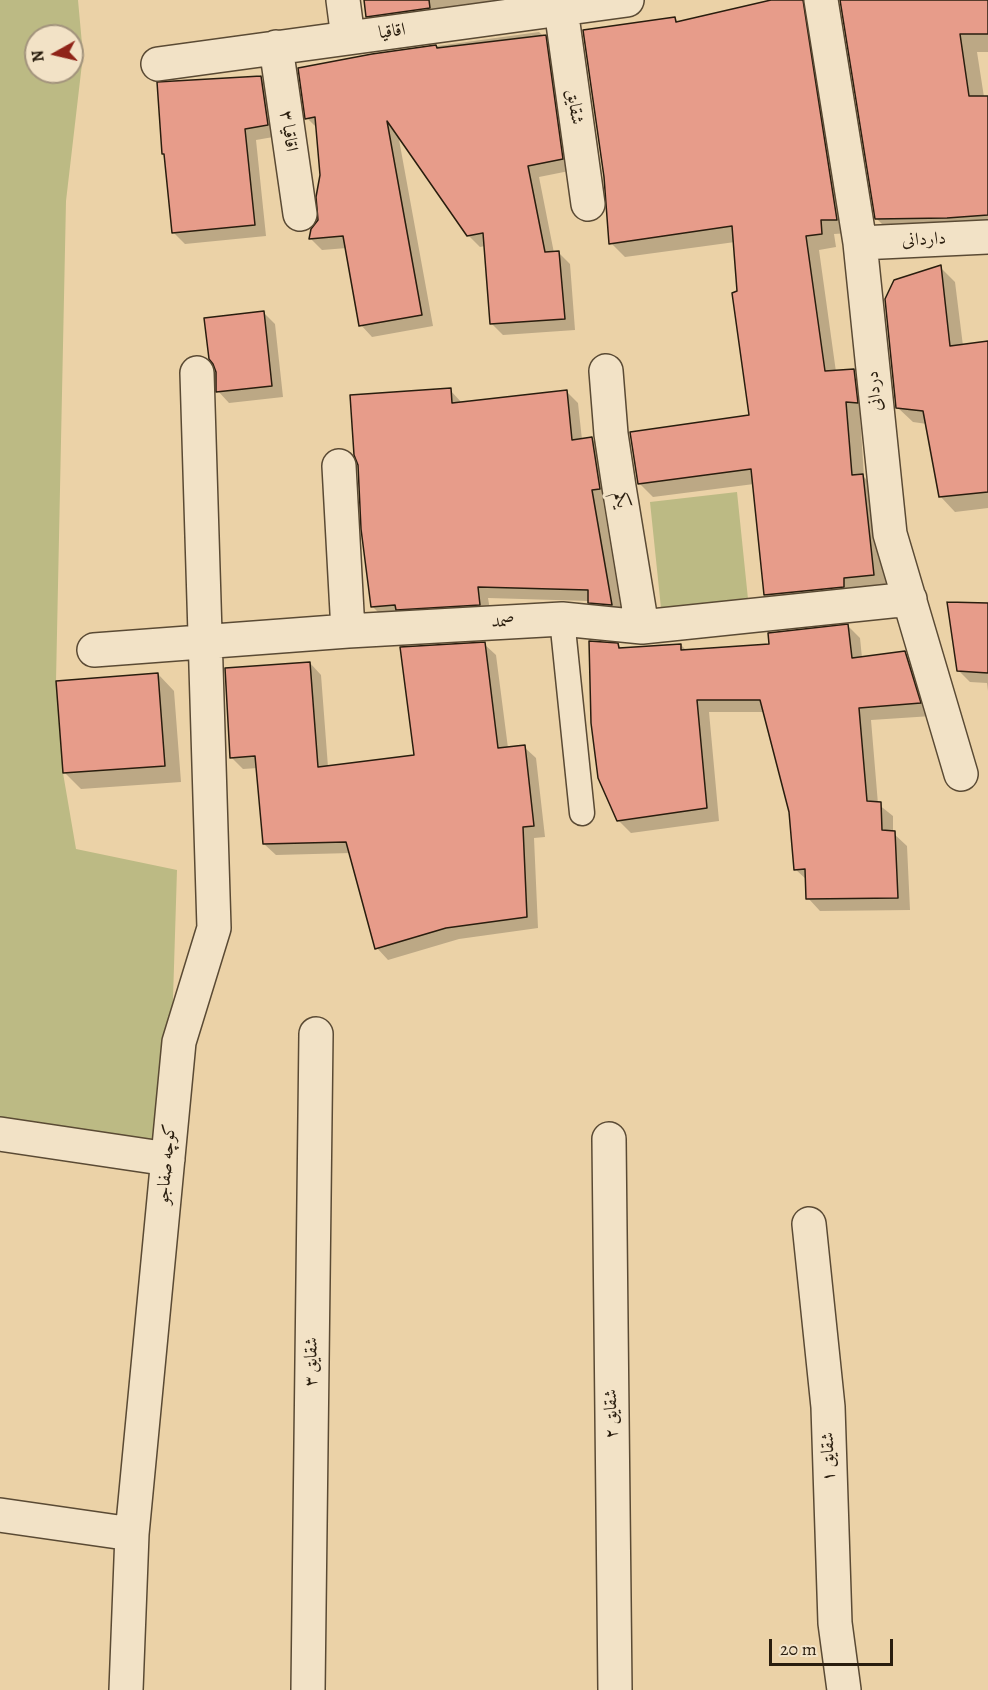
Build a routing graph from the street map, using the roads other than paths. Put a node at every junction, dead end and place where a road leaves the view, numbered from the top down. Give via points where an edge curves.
1 (343, 0) edge
2 (627, 0) edge
3 (821, 0) edge
4 (561, 9) junction
5 (348, 38) junction
6 (276, 47) junction
7 (158, 64) dead end
8 (588, 204) dead end
9 (300, 214) dead end
10 (988, 237) edge
11 (860, 243) junction
12 (606, 371) dead end
13 (197, 373) dead end
14 (339, 466) dead end
15 (910, 599) junction
16 (562, 619) junction
17 (642, 627) junction
18 (348, 631) junction
19 (205, 643) junction
20 (94, 650) dead end
21 (961, 774) dead end
22 (582, 813) dead end
23 (315, 1034) dead end
24 (0, 1134) edge
25 (609, 1139) dead end
26 (168, 1159) junction
27 (809, 1224) dead end
28 (0, 1515) edge
29 (132, 1534) junction
30 (126, 1690) edge
31 (308, 1690) edge
32 (615, 1690) edge
33 (844, 1690) edge

1 - 5 street
2 - 4 street, اقاقیا
3 - 11 street, دردانی
4 - 5 street, اقاقیا
4 - 8 street, شقایق
5 - 6 street, اقاقیا
6 - 7 street, اقاقیا
6 - 9 street, اقاقیا ۳
10 - 11 street, داردانی
11 - 15 street, دردانی via 890,534
12 - 17 street, یکم via 613,445
13 - 19 street, کوچه صفاجو
14 - 18 street
15 - 17 street, صمد
15 - 21 street, دردانی
16 - 17 street, صمد
16 - 18 street, صمد
16 - 22 lane
18 - 19 street, صمد
19 - 20 street, صمد
19 - 26 street, کوچه صفاجو via 214,928 179,1042
23 - 31 street, شقایق ۳
24 - 26 street
25 - 32 street, شقایق ۲
26 - 29 street, کوچه صفاجو
27 - 33 street, شقایق ۱ via 828,1407 835,1623
28 - 29 street
29 - 30 street, کوچه صفاجو

